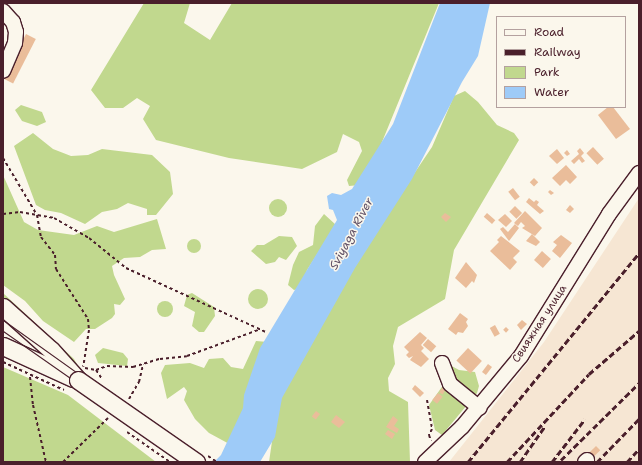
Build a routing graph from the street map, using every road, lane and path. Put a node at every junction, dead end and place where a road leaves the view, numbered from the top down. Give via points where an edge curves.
1 (3, 11) edge
2 (3, 71) edge
3 (3, 158) edge
4 (639, 173) edge
5 (3, 214) edge
6 (36, 215) junction
7 (3, 307) edge
8 (258, 330) junction
9 (266, 332) dead end
10 (3, 346) edge
11 (3, 362) edge
12 (442, 363) dead end
13 (30, 377) junction
14 (74, 386) junction
15 (427, 400) dead end
16 (480, 408) junction
17 (428, 459) edge
18 (46, 462) edge
19 (196, 462) edge

1 - 2 street via 14,22 16,32 15,42
3 - 6 path
4 - 16 street, Свияжная улица via 609,214 521,356
5 - 6 path via 20,212
6 - 8 path via 54,218 89,238 126,268
6 - 8 path via 41,237 54,255 56,268 88,319 89,330 83,369 133,367 160,359 187,356
7 - 14 main road via 51,350
8 - 9 path
10 - 14 main road
11 - 13 path
12 - 16 street via 450,384
13 - 14 path
13 - 18 path via 33,405
14 - 19 main road, bridge
15 - 17 path via 432,429 429,438 434,446
16 - 17 street, Свияжная улица

